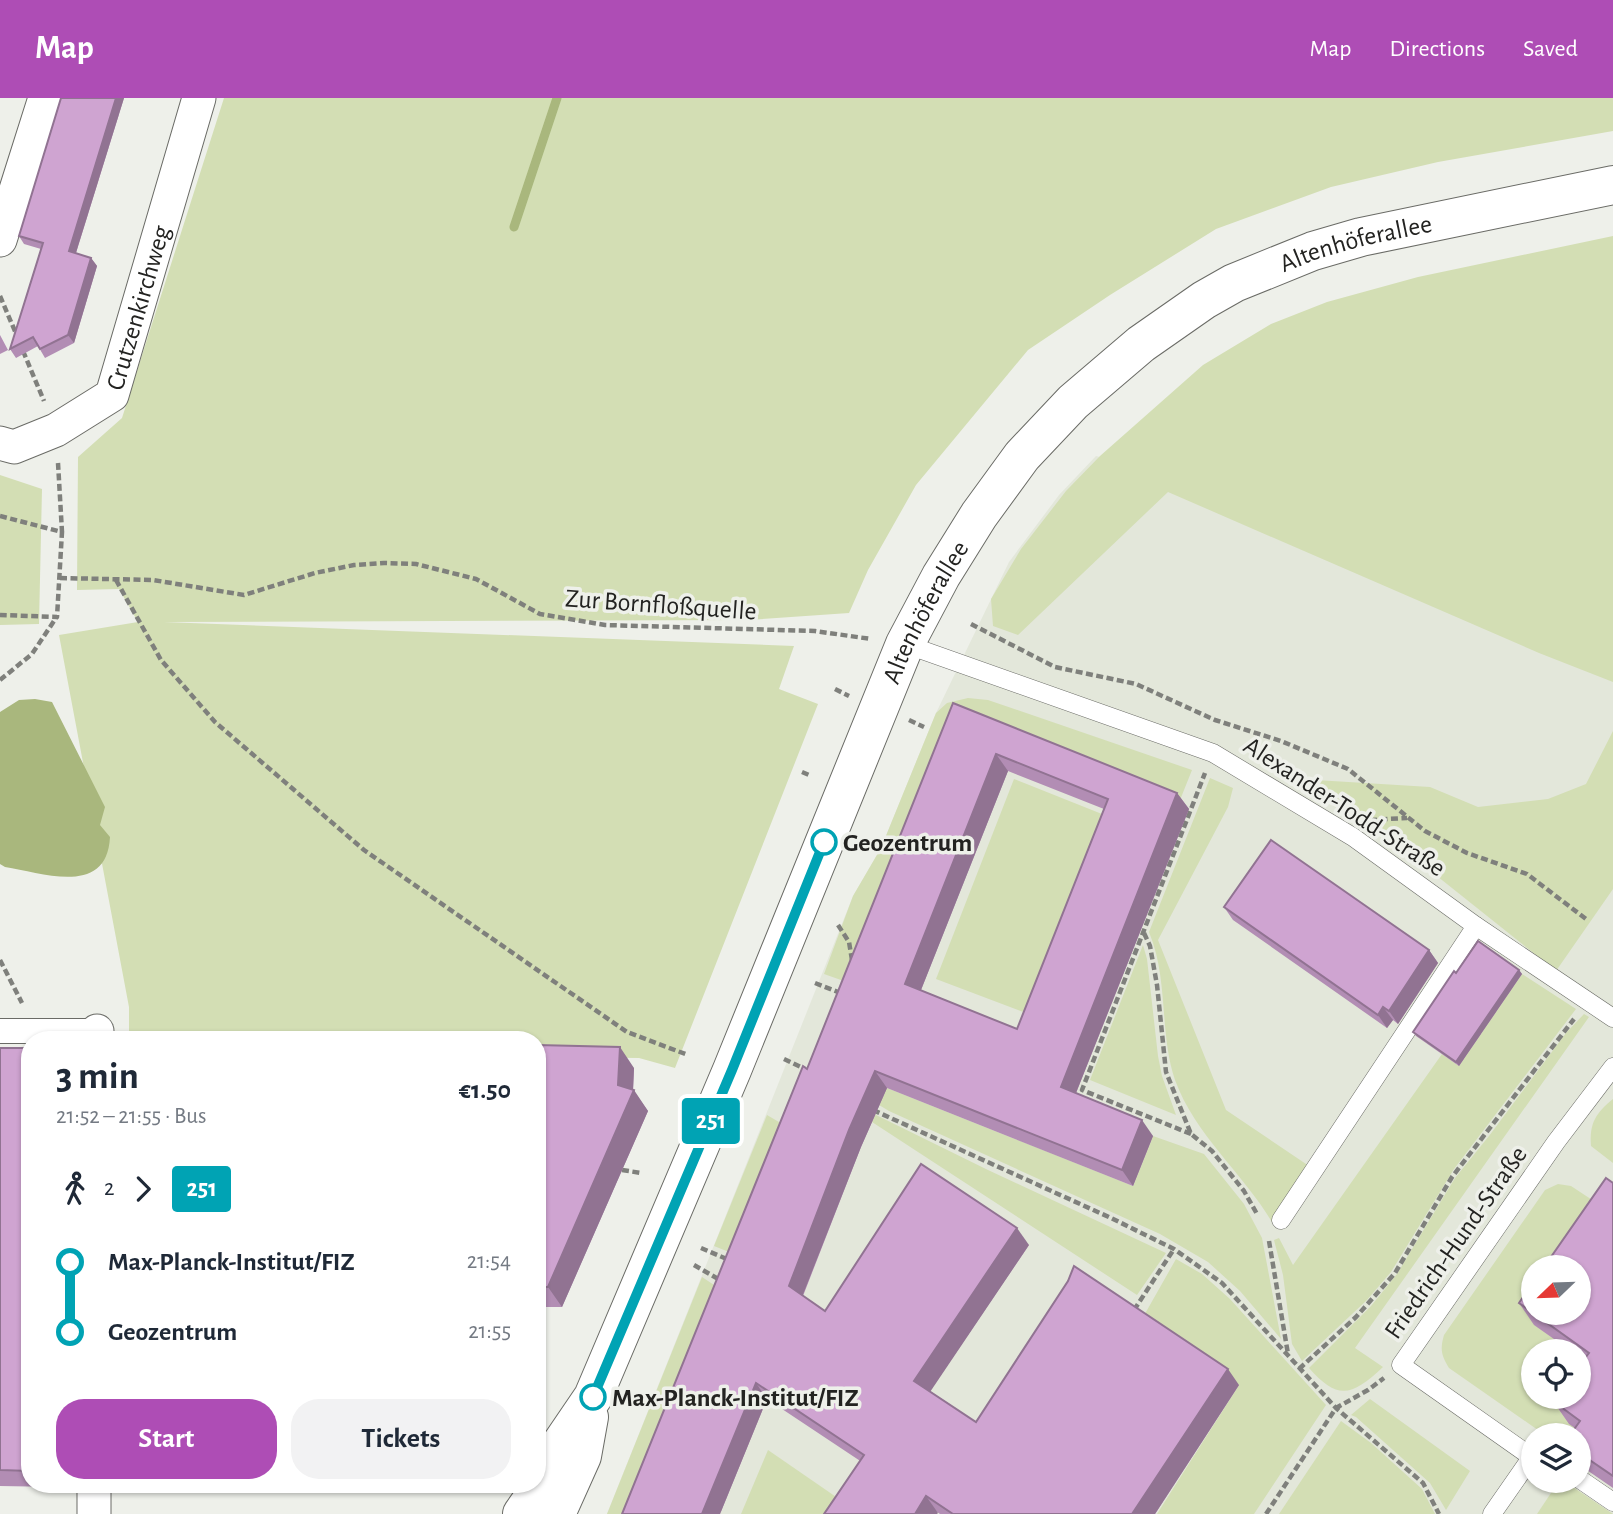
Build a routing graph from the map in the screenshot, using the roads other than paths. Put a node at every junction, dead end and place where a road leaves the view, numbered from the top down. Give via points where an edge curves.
1 (45, 98) edge
2 (199, 98) edge
3 (1613, 185) edge
4 (0, 240) edge
5 (0, 443) edge
6 (905, 644) junction
7 (1476, 926) junction
8 (1613, 1018) edge
9 (1613, 1068) edge
10 (1274, 1227) road end
11 (593, 1397) junction
12 (1521, 1450) edge
13 (546, 1466) edge
14 (1521, 1473) edge
15 (1591, 1487) edge
16 (94, 1493) edge
17 (534, 1493) edge
18 (1613, 1502) edge
19 (94, 1514) edge
20 (522, 1514) edge
21 (556, 1514) edge
22 (1492, 1514) edge

1 - 4 street
2 - 5 street, Crutzenkirchweg via 112,395 55,430 13,447
3 - 6 street, Altenhöferallee via 1361,237 1266,269 1203,300 1141,344 1073,402 1022,456 979,515
6 - 7 lane, Alexander-Todd-Straße via 1213,752 1353,837
6 - 11 street, Altenhöferallee
7 - 8 lane, Alexander-Todd-Straße
7 - 10 lane
9 - 12 lane, Friedrich-Hund-Straße via 1401,1364
11 - 13 street, Altenhöferallee
11 - 21 street, Altenhöferallee via 582,1456
14 - 22 lane, Friedrich-Hund-Straße
15 - 18 lane
16 - 19 street
17 - 20 street, Altenhöferallee

